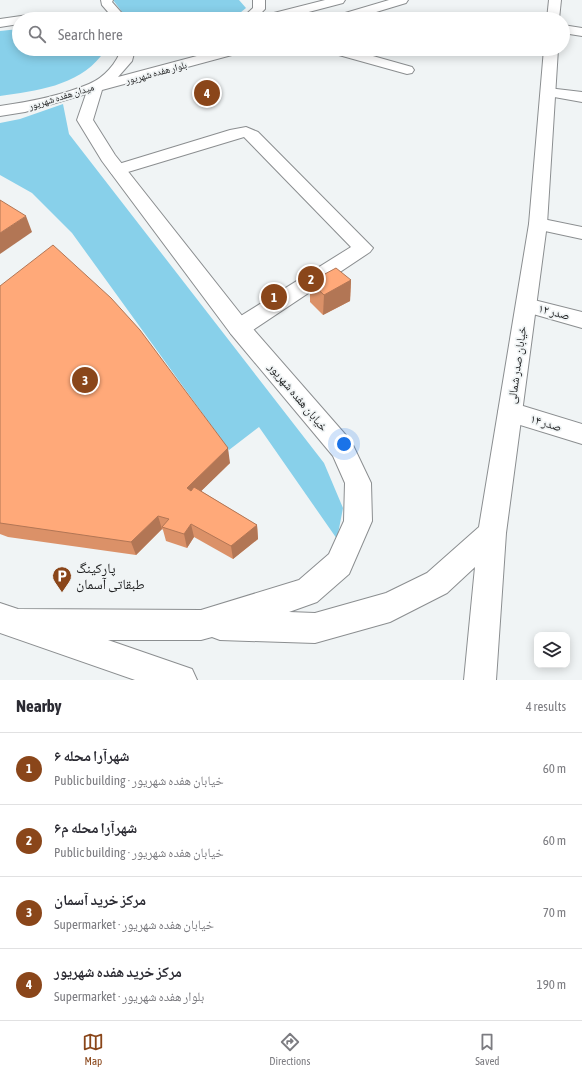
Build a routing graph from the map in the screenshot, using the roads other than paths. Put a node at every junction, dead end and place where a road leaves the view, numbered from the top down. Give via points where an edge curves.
1 (107, 0) edge
2 (259, 0) edge
3 (339, 0) edge
4 (402, 0) edge
5 (555, 0) edge
6 (115, 12) edge
7 (255, 12) edge
8 (294, 12) edge
9 (363, 12) edge
10 (554, 12) edge
11 (12, 21) edge
12 (0, 23) edge
13 (570, 30) edge
14 (582, 32) edge
15 (126, 56) edge
16 (214, 56) edge
17 (358, 56) edge
18 (551, 56) edge
19 (407, 70) dead end
20 (96, 87) junction
21 (548, 92) junction
22 (582, 97) edge
23 (0, 111) edge
24 (118, 170) junction
25 (538, 224) junction
26 (582, 233) edge
27 (526, 305) junction
28 (582, 320) edge
29 (239, 328) junction
30 (510, 412) junction
31 (582, 434) edge
32 (492, 533) junction
33 (8, 621) edge
34 (201, 625) junction
35 (181, 680) edge
36 (480, 680) edge

1 - 6 main road
2 - 7 main road via 259,9
3 - 8 main road
4 - 9 main road
5 - 10 main road
11 - 12 main road
13 - 14 main road
15 - 20 main road, میدان هفده شهریور via 113,74
16 - 20 main road, بلوار هفده شهریور
17 - 19 main road
18 - 21 main road, خیابان صدر شمالی
20 - 23 main road, میدان هفده شهریور via 25,107
20 - 24 main road, خیابان هفده شهریور via 85,120
21 - 22 main road
21 - 25 main road, خیابان صدر شمالی
24 - 29 main road, خیابان هفده شهریور
24 - 29 main road via 246,132 252,135 363,248
25 - 26 main road
25 - 27 main road, خیابان صدر شمالی
27 - 28 main road, صدر ۱۲
27 - 30 main road, خیابان صدر شمالی
29 - 34 main road, خیابان هفده شهریور via 342,449 358,483 358,521 339,564 307,592
30 - 31 main road, صدر ۱۴
30 - 32 main road, خیابان صدر شمالی
32 - 34 main road via 437,583 390,607 315,628
32 - 36 main road, خیابان صدر شمالی
33 - 34 main road, خیابان هفده شهریور
33 - 35 main road

